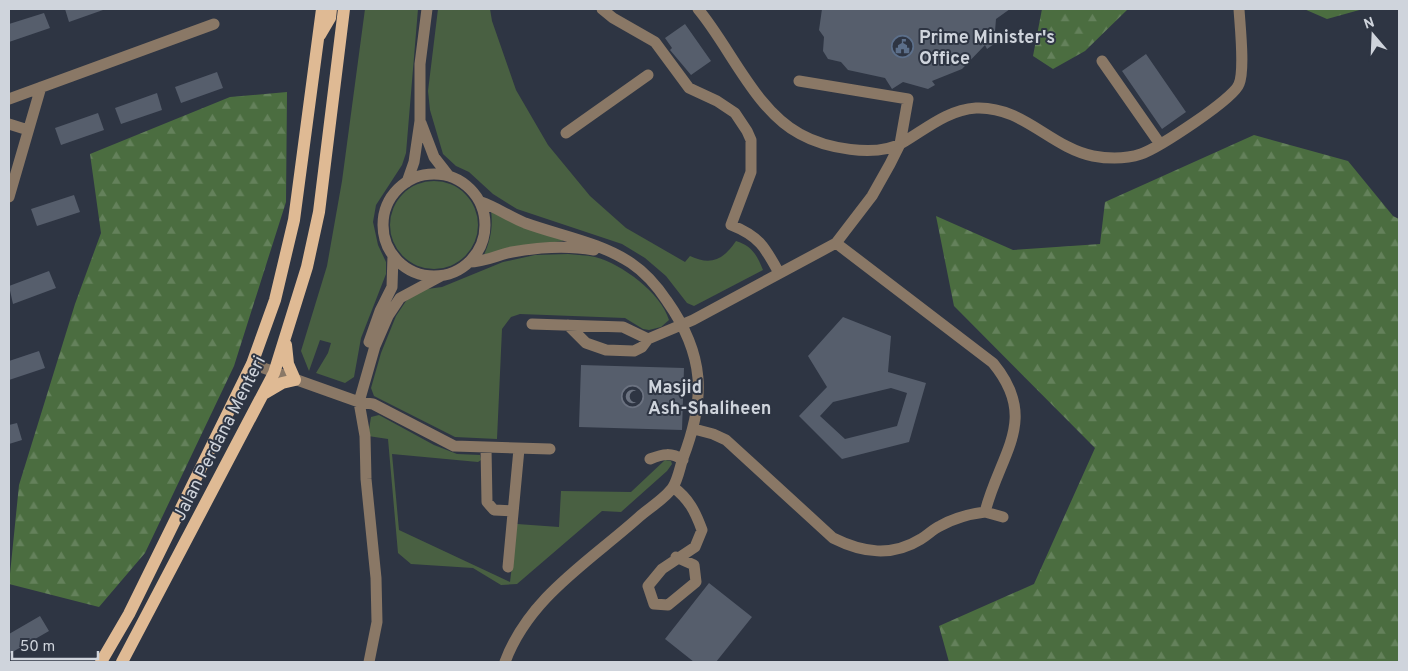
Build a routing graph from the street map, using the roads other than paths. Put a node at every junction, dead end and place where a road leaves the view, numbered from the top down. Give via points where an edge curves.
1 (322, 9) edge
2 (331, 9) edge
3 (344, 9) edge
4 (427, 9) edge
5 (602, 9) edge
6 (698, 9) edge
7 (1239, 9) edge
8 (214, 24) dead end
9 (318, 39) junction
10 (1102, 61) dead end
11 (648, 75) dead end
12 (799, 81) dead end
13 (41, 87) junction
14 (9, 99) edge
15 (420, 121) junction
16 (9, 124) edge
17 (28, 130) junction
18 (566, 133) dead end
19 (900, 144) junction
20 (1160, 144) junction
21 (448, 175) junction
22 (407, 182) junction
23 (9, 197) edge
24 (481, 202) junction
25 (836, 243) junction
26 (613, 254) junction
27 (393, 256) junction
28 (470, 262) junction
29 (779, 273) junction
30 (441, 276) junction
31 (532, 324) dead end
32 (683, 324) junction
33 (568, 325) junction
34 (286, 337) junction
35 (648, 339) junction
36 (252, 364) junction
37 (274, 372) junction
38 (295, 380) junction
39 (363, 383) junction
40 (263, 394) junction
41 (358, 402) junction
42 (694, 429) junction
43 (486, 448) junction
44 (550, 449) dead end
45 (519, 450) junction
46 (650, 459) dead end
47 (683, 460) junction
48 (673, 487) junction
49 (513, 511) junction
50 (984, 512) junction
51 (1003, 517) dead end
52 (676, 557) junction
53 (508, 566) dead end
54 (101, 662) edge
55 (122, 662) edge
56 (369, 662) edge
57 (505, 662) edge

1 - 9 main road, Jalan Perdana Menteri
2 - 9 main road via 330,18
3 - 34 main road, Jalan Perdana Menteri via 318,212 307,267
4 - 15 street via 419,72
5 - 29 street via 655,42 689,88 735,113 751,140 751,172 730,225 755,237 766,248
6 - 19 street via 773,113 800,134 832,146 862,151 880,151
7 - 20 street via 1240,84 1228,98
8 - 13 street
9 - 36 main road, Jalan Perdana Menteri via 294,220 275,300
10 - 20 street
11 - 18 street
12 - 19 street via 908,99
13 - 14 street
13 - 17 street
15 - 21 street via 434,156
15 - 22 street via 414,162
16 - 17 street
17 - 23 street
19 - 20 street via 938,119 956,111 975,108 1015,114 1071,149 1092,156 1117,159 1141,154
19 - 25 street via 872,196
21 - 22 street via 420,176
21 - 24 street via 461,181
22 - 27 street via 394,193 386,208 383,224
24 - 26 street via 517,220 588,242
24 - 28 street via 485,234 480,249
25 - 29 street
25 - 50 street via 993,363 1010,388 1015,426
26 - 28 street via 556,247 509,252 482,262
26 - 32 street via 631,263 653,281
27 - 30 street via 406,268 423,275
27 - 39 street via 392,287 368,346
28 - 30 street
29 - 32 street
30 - 39 street via 400,298 385,324
31 - 33 street
32 - 35 street
32 - 42 street via 697,367
33 - 35 street via 623,326
33 - 35 street via 586,343 606,350 634,351
34 - 37 main road, Jalan Perdana Menteri
34 - 38 main road via 288,364
36 - 37 street
36 - 54 main road, Jalan Perdana Menteri via 129,614
37 - 38 street
37 - 40 main road, Jalan Perdana Menteri
38 - 40 main road
38 - 41 street
39 - 41 street
40 - 55 main road, Jalan Perdana Menteri
41 - 43 street via 373,404 454,446
41 - 56 street via 365,436 376,578 376,622
42 - 47 street
42 - 50 street via 726,440 833,538 852,548 868,552 897,550 939,526
43 - 45 street
43 - 49 street via 487,502 494,510
44 - 45 street
45 - 49 street
46 - 47 street via 666,453
47 - 48 street
48 - 52 street via 696,511 702,530 695,547
48 - 57 street via 539,604 523,624
49 - 53 street
50 - 51 street
52 - 52 street via 648,586 654,604 668,605 696,582 694,565

